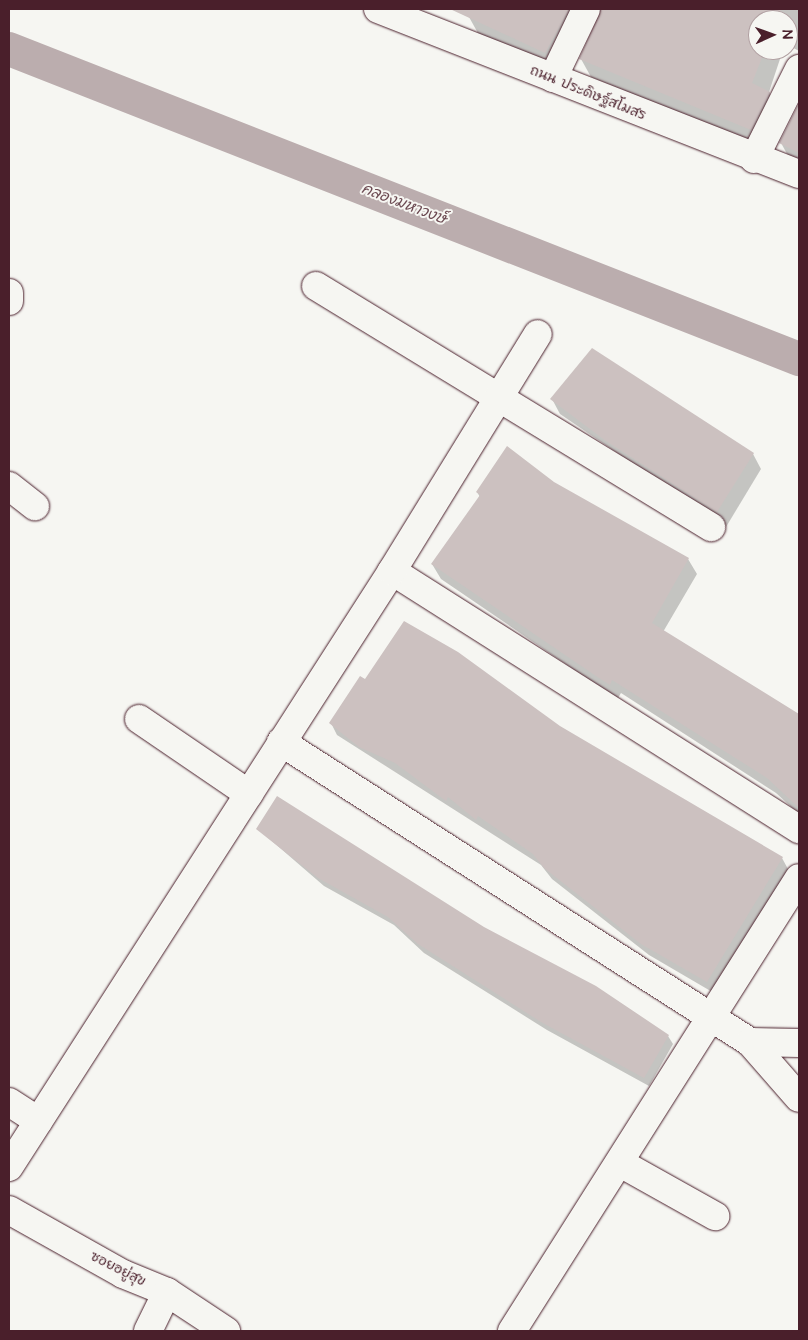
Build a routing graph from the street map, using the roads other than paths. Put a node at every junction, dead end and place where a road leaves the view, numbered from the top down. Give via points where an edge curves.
1 (378, 9) edge
2 (586, 9) edge
3 (799, 69) edge
4 (553, 78) junction
5 (754, 159) junction
6 (799, 174) edge
7 (316, 286) dead end
8 (9, 293) edge
9 (9, 301) edge
10 (538, 334) dead end
11 (501, 395) junction
12 (9, 486) edge
13 (34, 506) dead end
14 (711, 527) dead end
15 (392, 571) junction
16 (139, 719) dead end
17 (281, 742) junction
18 (249, 794) junction
19 (799, 829) edge
20 (799, 878) edge
21 (713, 1016) junction
22 (750, 1042) junction
23 (799, 1043) edge
24 (799, 1098) edge
25 (9, 1102) edge
26 (38, 1121) junction
27 (622, 1164) junction
28 (9, 1167) edge
29 (9, 1210) edge
30 (715, 1216) dead end
31 (167, 1292) junction
32 (148, 1331) edge
33 (226, 1331) edge
34 (512, 1331) edge

1 - 4 street, ถนน ประดิษฐ์สโมสร
2 - 4 street
3 - 5 street
4 - 5 street, ถนน ประดิษฐ์สโมสร
5 - 6 street, ถนน ประดิษฐ์สโมสร
7 - 11 street
8 - 9 street
10 - 11 street
11 - 14 street
11 - 15 street
12 - 13 street
15 - 17 street
15 - 19 street
16 - 18 street
17 - 18 street
17 - 21 street
18 - 26 street
20 - 21 street
21 - 22 street
21 - 27 street
22 - 23 street
22 - 24 street
25 - 26 street
26 - 28 street
27 - 30 street
27 - 34 street
29 - 31 street, ซอยอยู่สุข via 124,1274
31 - 32 street
31 - 33 street, ซอยอยู่สุข

